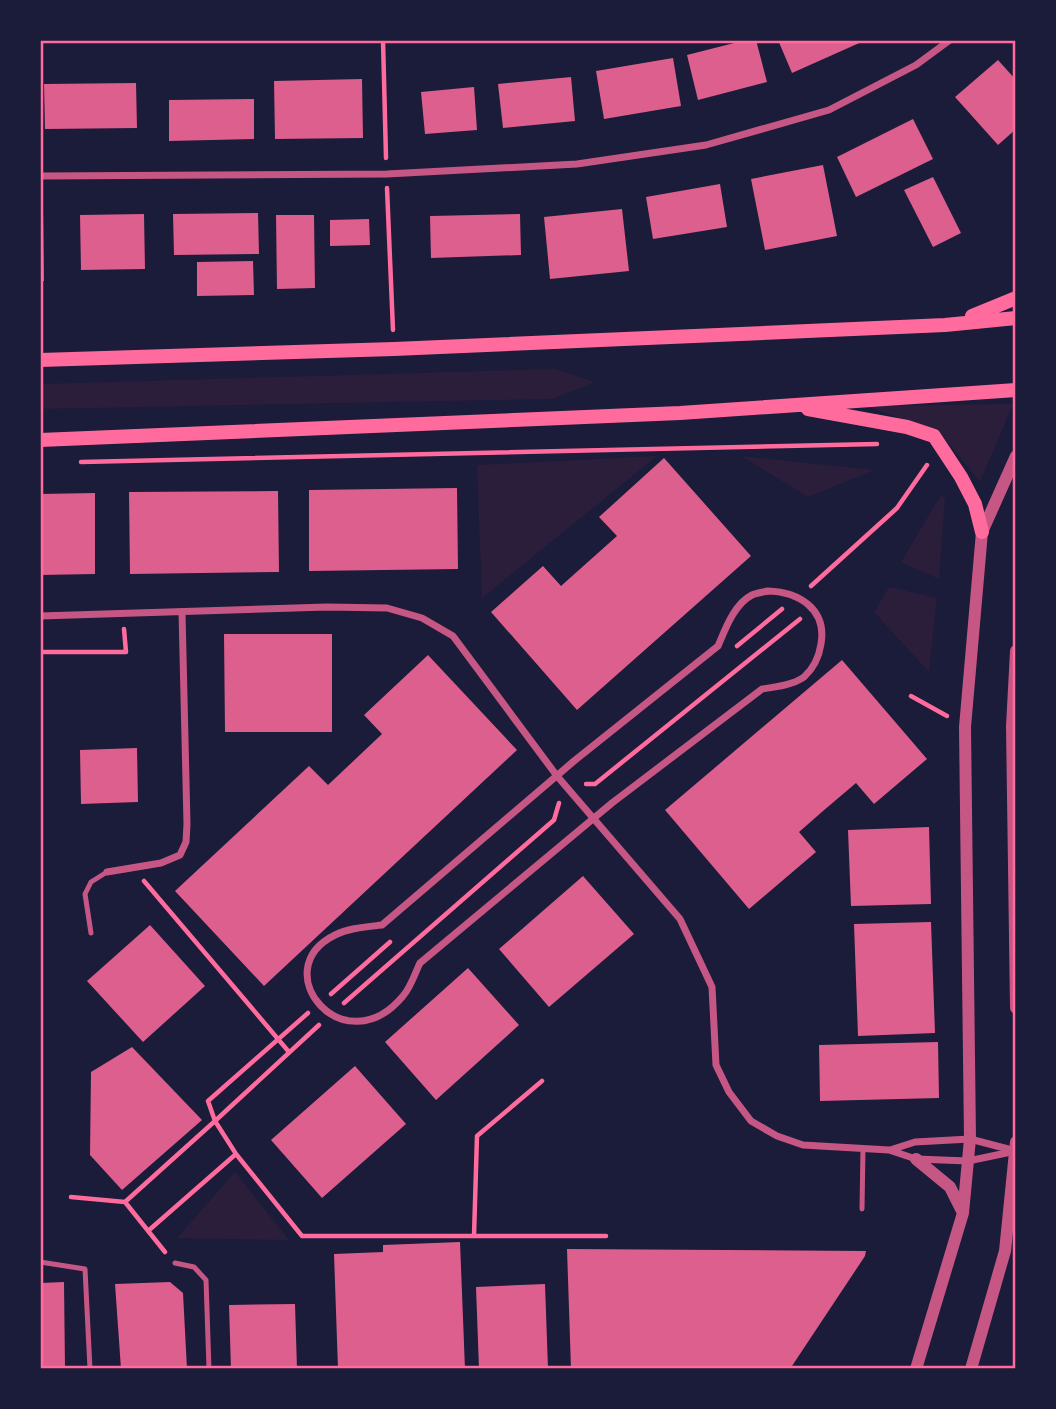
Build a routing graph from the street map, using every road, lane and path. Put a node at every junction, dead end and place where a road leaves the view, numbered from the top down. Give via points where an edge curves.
1 (383, 40) edge
2 (950, 40) edge
3 (387, 174) junction
4 (40, 176) edge
5 (1016, 298) edge
6 (1016, 317) edge
7 (945, 325) junction
8 (394, 349) junction
9 (40, 360) edge
10 (1016, 390) edge
11 (782, 405) junction
12 (40, 440) edge
13 (885, 444) dead end
14 (1016, 456) edge
15 (68, 462) dead end
16 (982, 532) junction
17 (182, 612) junction
18 (122, 614) junction
19 (40, 616) edge
20 (1016, 651) edge
21 (40, 652) edge
22 (911, 696) dead end
23 (1014, 726) edge
24 (965, 727) junction
25 (557, 776) junction
26 (592, 818) junction
27 (132, 867) junction
28 (107, 872) joint
29 (92, 933) dead end
30 (1016, 1008) edge
31 (289, 1052) dead end
32 (542, 1081) dead end
33 (208, 1101) dead end
34 (970, 1139) junction
35 (1016, 1142) edge
36 (863, 1148) junction
37 (889, 1150) junction
38 (1016, 1151) edge
39 (916, 1159) junction
40 (968, 1161) junction
41 (71, 1197) dead end
42 (125, 1202) junction
43 (862, 1209) dead end
44 (963, 1213) junction
45 (148, 1231) junction
46 (474, 1236) junction
47 (606, 1236) dead end
48 (40, 1262) edge
49 (174, 1263) joint
50 (90, 1369) edge
51 (209, 1369) edge
52 (916, 1369) edge
53 (971, 1369) edge

1 - 3 path
2 - 3 street via 916,65 829,110 706,145 577,164
3 - 4 street
3 - 8 path
5 - 7 main road
6 - 7 main road
7 - 8 main road
8 - 9 main road
10 - 11 main road
11 - 12 main road
11 - 16 main road via 934,436 975,504
13 - 15 path
14 - 16 street
16 - 24 street
17 - 18 street
17 - 25 street via 387,608 422,618 453,636
17 - 27 street via 186,842 180,855
18 - 19 street
18 - 21 path via 126,652
20 - 23 street
22 - 24 path
23 - 30 street
24 - 34 street
25 - 26 street
25 - 26 street via 718,646 739,607 752,595 787,592 807,602 823,633 818,659 803,677 762,689
25 - 26 street via 382,925 335,935 321,945 310,959 307,979 319,1005 344,1020 377,1018 405,994 420,963
26 - 36 street via 680,919 712,987 716,1065 751,1121 803,1145
27 - 28 street
27 - 31 path
28 - 29 lane via 91,882 85,894
32 - 46 path via 477,1136
33 - 42 path via 215,1121
34 - 37 street via 915,1142
34 - 38 street
34 - 40 street
35 - 38 street
36 - 37 street
36 - 43 lane
37 - 39 street
38 - 40 street
38 - 53 street via 1005,1251
39 - 40 street
39 - 44 street via 950,1187
40 - 44 street
41 - 42 path
42 - 45 path
44 - 52 street
45 - 46 path via 236,1154 302,1236
45 - 49 path
46 - 47 path
48 - 50 lane via 85,1269
49 - 51 lane via 194,1267 206,1280

